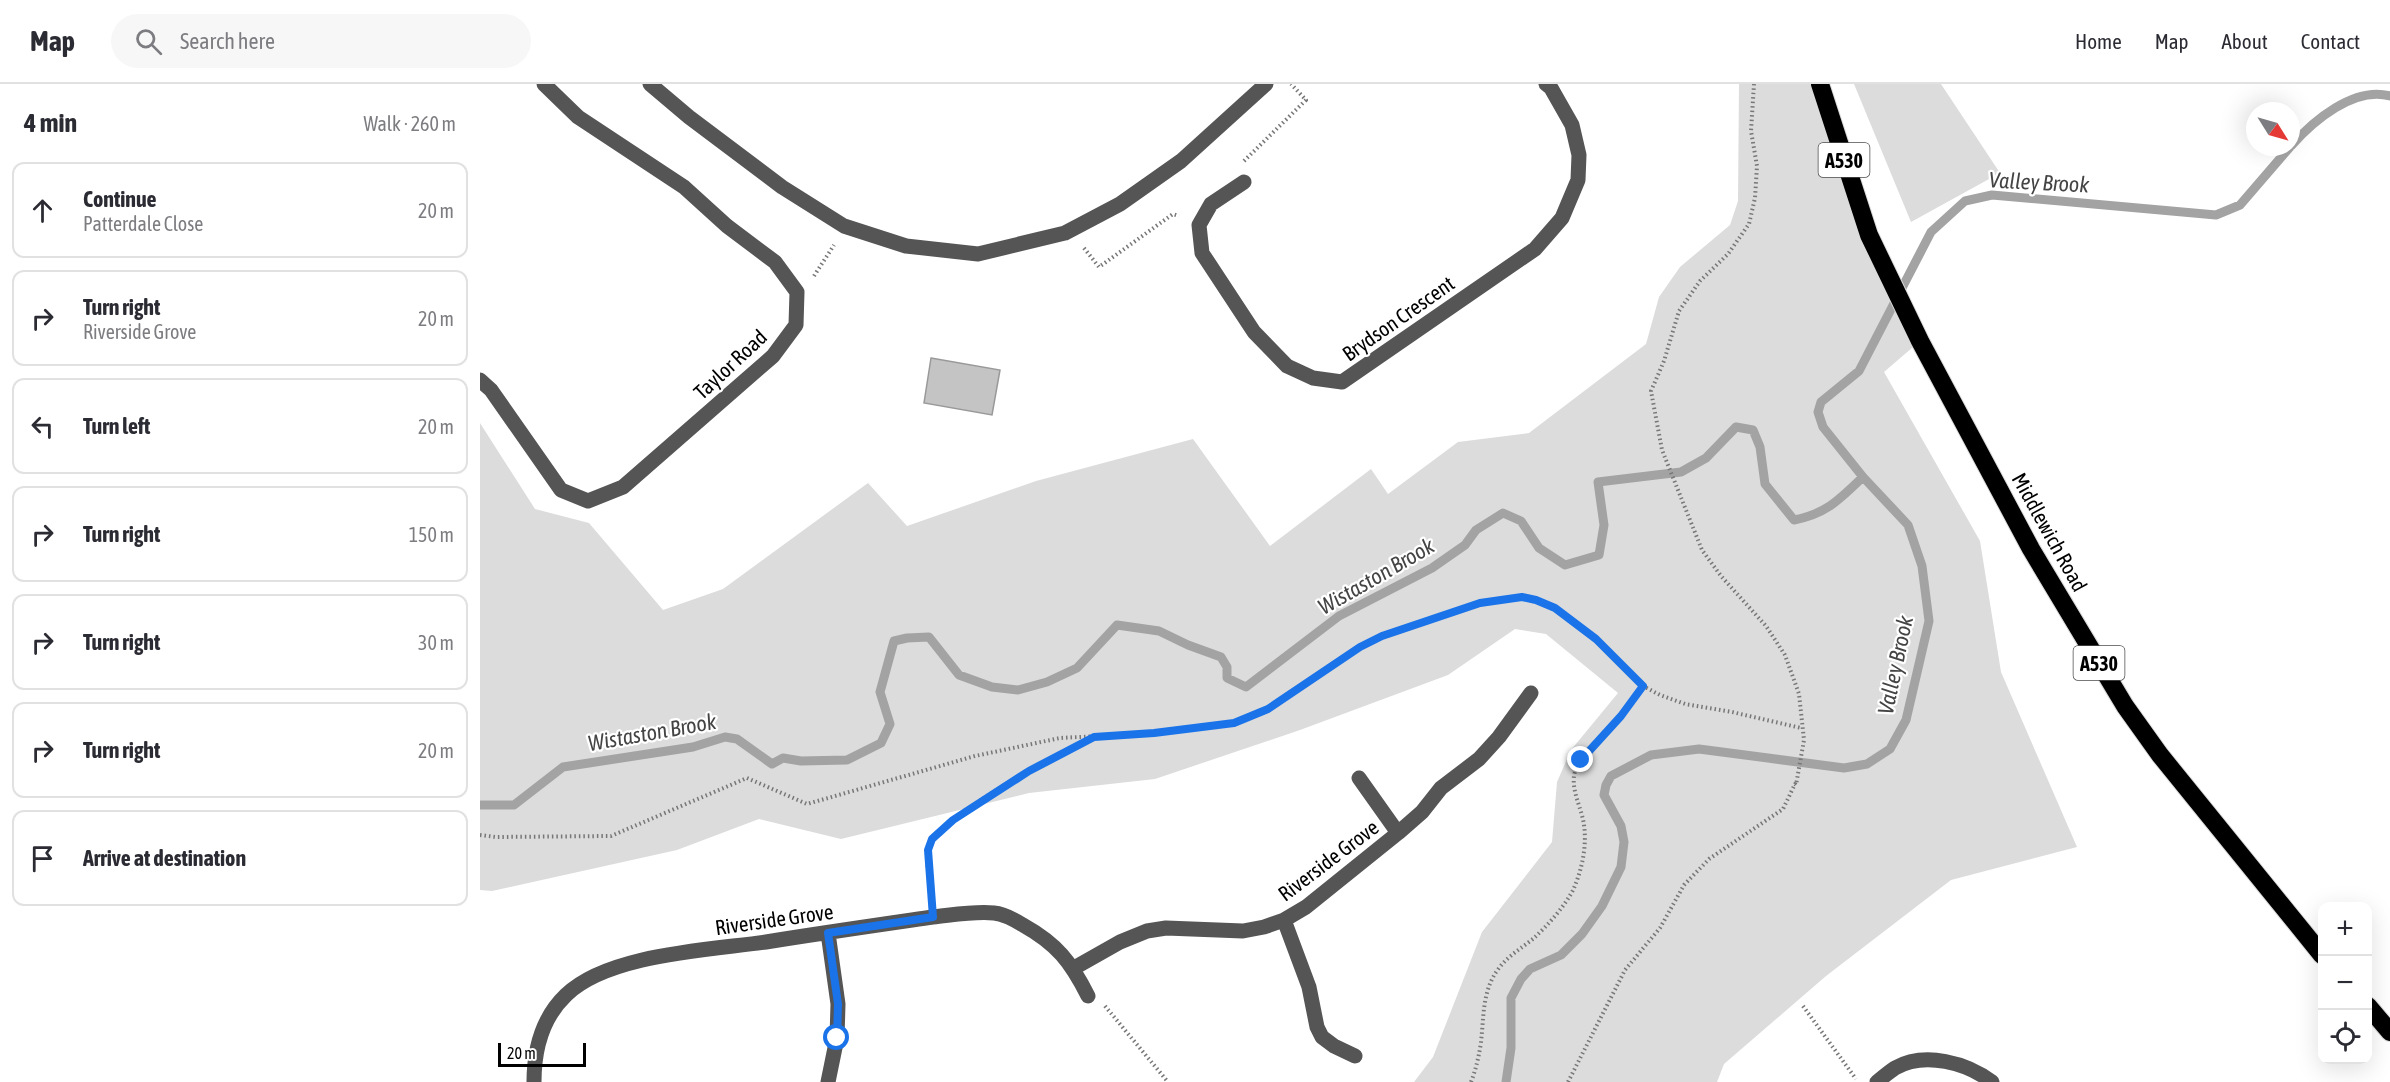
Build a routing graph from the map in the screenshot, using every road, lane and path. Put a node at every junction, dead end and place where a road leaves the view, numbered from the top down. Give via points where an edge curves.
1 (544, 84) edge
2 (650, 84) edge
3 (1266, 84) edge
4 (1291, 84) edge
5 (1546, 84) edge
6 (1754, 84) edge
7 (1820, 84) edge
8 (1244, 182) joint
9 (1200, 223) junction
10 (844, 226) junction
11 (1071, 231) junction
12 (797, 292) junction
13 (480, 380) edge
14 (1643, 686) junction
15 (1531, 693) dead end
16 (1802, 728) junction
17 (1094, 737) junction
18 (1359, 778) dead end
19 (1398, 833) junction
20 (480, 835) edge
21 (933, 917) junction
22 (1284, 920) junction
23 (828, 933) junction
24 (2318, 950) edge
25 (1074, 968) junction
26 (1088, 996) joint
27 (1803, 1006) dead end
28 (2371, 1010) edge
29 (2390, 1032) edge
30 (1355, 1056) dead end
31 (534, 1082) edge
32 (828, 1082) edge
33 (1168, 1082) edge
34 (1471, 1082) edge
35 (1568, 1082) edge
36 (1858, 1082) edge
37 (1877, 1082) edge
38 (1992, 1082) edge

1 - 12 street via 578,117 684,187 775,262
2 - 10 street via 782,187
3 - 11 street via 1181,161 1120,204
4 - 8 path via 1306,100 1235,169
5 - 9 street, Brydson Crescent via 1572,125 1579,154 1578,180 1562,219 1535,249 1342,382 1313,378 1287,366 1254,332 1202,253
6 - 16 path via 1751,131 1757,166 1749,224 1728,254 1700,280 1679,311 1650,391 1662,450 1702,550 1766,626 1785,655 1799,694
7 - 24 highway, Middlewich Road / A530 via 1869,235 1920,341 2031,549 2124,706
8 - 9 street via 1211,204
9 - 11 path via 1173,214 1099,267
10 - 11 street via 906,246 978,254
10 - 12 path via 819,270
12 - 13 street, Taylor Road via 796,325 773,356 623,487 588,501 561,490
14 - 16 path via 1685,704
14 - 17 path via 1596,639 1555,608 1522,597 1480,603 1382,636 1338,660 1268,709 1234,723
14 - 34 path via 1581,760 1574,775 1585,827 1584,852 1573,891 1534,938 1499,968 1489,984 1478,1063
15 - 19 street, Riverside Grove via 1479,759 1441,788
16 - 35 path via 1804,740 1796,786 1783,809 1709,859 1684,885 1660,928 1625,970
17 - 20 path via 1060,738 975,756 807,804 747,778 611,836
17 - 21 path via 1029,771 953,820 932,839 928,850
18 - 19 street, Riverside Grove
19 - 22 street, Riverside Grove via 1306,908
21 - 23 street, Riverside Grove
21 - 25 street, Riverside Grove via 997,913 1048,941
22 - 25 street, Riverside Grove via 1243,931 1147,931
22 - 30 street, Riverside Grove via 1309,987 1322,1037
23 - 31 street, Riverside Grove via 651,958 620,966 582,983 545,1020
23 - 32 street via 838,1004 837,1038
25 - 26 street, Riverside Grove
26 - 33 path via 1103,1003
27 - 36 path
28 - 29 highway
37 - 38 street via 1897,1067 1930,1060 1966,1067

